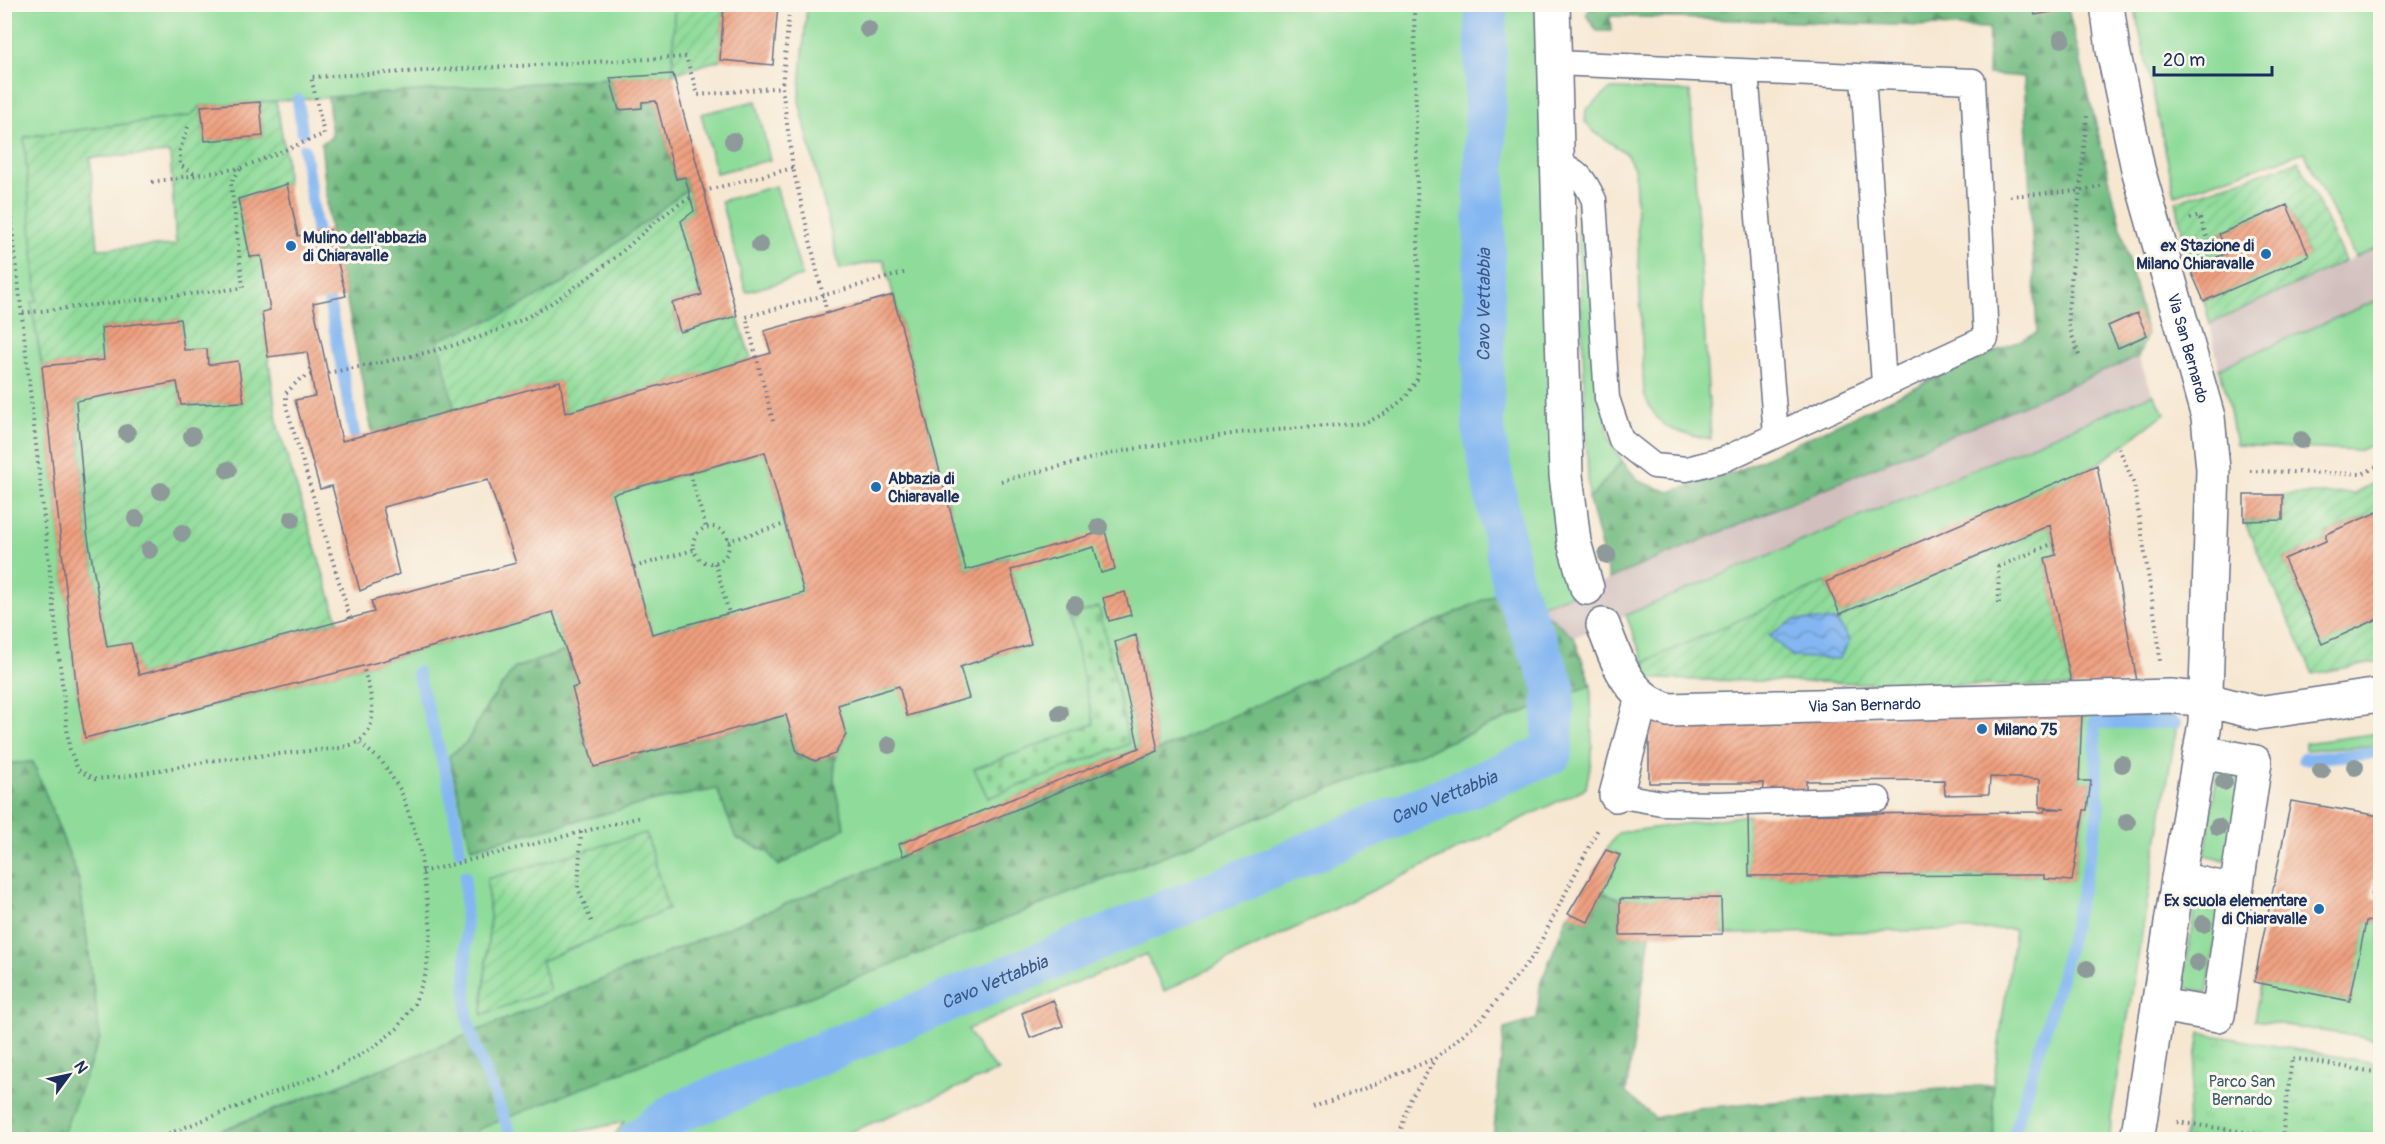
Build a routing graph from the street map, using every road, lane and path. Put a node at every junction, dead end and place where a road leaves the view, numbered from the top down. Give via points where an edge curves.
1 (790, 4) edge
2 (1414, 4) edge
3 (1553, 4) edge
4 (2107, 4) edge
5 (1555, 63) junction
6 (1746, 72) junction
7 (1863, 77) junction
8 (782, 87) junction
9 (2089, 108) dead end
10 (188, 127) dead end
11 (4, 152) edge
12 (1556, 164) junction
13 (242, 168) junction
14 (793, 168) junction
15 (197, 176) junction
16 (152, 182) dead end
17 (2080, 190) junction
18 (704, 191) dead end
19 (690, 198) dead end
20 (1979, 198) junction
21 (907, 272) dead end
22 (822, 295) junction
23 (23, 313) junction
24 (827, 313) dead end
25 (2079, 356) dead end
26 (328, 373) dead end
27 (311, 375) dead end
28 (1884, 384) junction
29 (773, 421) dead end
30 (1776, 435) junction
31 (2119, 448) dead end
32 (2380, 465) edge
33 (2213, 469) junction
34 (690, 473) dead end
35 (1001, 481) dead end
36 (785, 524) dead end
37 (705, 528) junction
38 (728, 541) junction
39 (2054, 543) dead end
40 (693, 550) junction
41 (715, 563) junction
42 (634, 567) dead end
43 (1587, 588) dead end
44 (1999, 603) dead end
45 (729, 613) dead end
46 (350, 618) dead end
47 (1602, 625) dead end
48 (363, 666) dead end
49 (2161, 668) dead end
50 (2380, 695) edge
51 (1642, 696) junction
52 (2207, 700) junction
53 (359, 742) junction
54 (2201, 752) junction
55 (1616, 795) junction
56 (1878, 799) dead end
57 (641, 817) dead end
58 (581, 832) junction
59 (422, 872) junction
60 (2178, 879) junction
61 (2235, 891) junction
62 (592, 923) dead end
63 (2159, 1005) junction
64 (1436, 1058) junction
65 (2380, 1073) edge
66 (1313, 1107) dead end
67 (2177, 1122) dead end
68 (2282, 1138) edge
69 (152, 1140) edge
70 (1398, 1140) edge
71 (2137, 1140) edge
72 (2300, 1140) edge

1 - 8 path
2 - 35 path via 1420,359 1417,379 1406,397 1365,423 1238,433 1121,451
3 - 5 street
4 - 33 street, Via San Bernardo via 2138,169 2208,417
5 - 6 lane
5 - 12 street
6 - 7 lane
6 - 30 lane
7 - 20 lane via 1973,81
7 - 28 lane
8 - 13 path via 698,95 686,57 311,77 324,134
8 - 14 path
9 - 17 path
10 - 15 path via 180,150 180,165
11 - 23 path
12 - 30 lane via 1569,166 1584,180 1594,200 1607,398 1621,440 1654,466 1687,469 1725,459
12 - 43 street via 1566,475 1574,542
13 - 15 path
13 - 23 path via 231,183 243,288
14 - 18 path
14 - 22 path
15 - 16 path
17 - 20 path
17 - 25 path via 2068,312
19 - 26 path via 673,207 612,260 554,301 498,331 449,348
20 - 28 lane via 1986,338
21 - 22 path
22 - 24 path
22 - 29 path via 747,317
23 - 53 path via 69,747 78,770 95,778 121,777 216,760 340,748
27 - 46 path via 300,379 286,393 286,406
28 - 30 lane
31 - 49 path via 2134,484
32 - 33 path via 2362,474
33 - 52 street, Via San Bernardo
34 - 37 path
36 - 38 path
37 - 38 path via 719,529
37 - 40 path via 694,538
38 - 41 path via 726,555
39 - 44 path via 1998,567
40 - 41 path via 700,560
40 - 42 path
41 - 45 path
47 - 51 street, Via San Bernardo via 1628,684
48 - 53 path via 373,714 369,730
50 - 52 street via 2258,713
51 - 52 street, Via San Bernardo via 1669,710 2170,696
51 - 55 street
52 - 54 street, Via San Bernardo
53 - 59 path via 382,762 401,791 419,843
54 - 60 street, Via San Bernardo
54 - 61 street via 2255,762
55 - 56 lane via 1662,803 1716,804
55 - 64 path via 1534,955 1484,1016
57 - 58 path
58 - 59 path
58 - 62 path via 578,888
59 - 69 path via 431,930 426,975 398,1028 335,1069
60 - 61 street
60 - 63 street, Via San Bernardo
61 - 63 street via 2218,1016
63 - 71 street, Via San Bernardo
64 - 66 path
64 - 70 path via 1410,1100
65 - 68 path via 2292,1058
67 - 68 path
68 - 72 path

